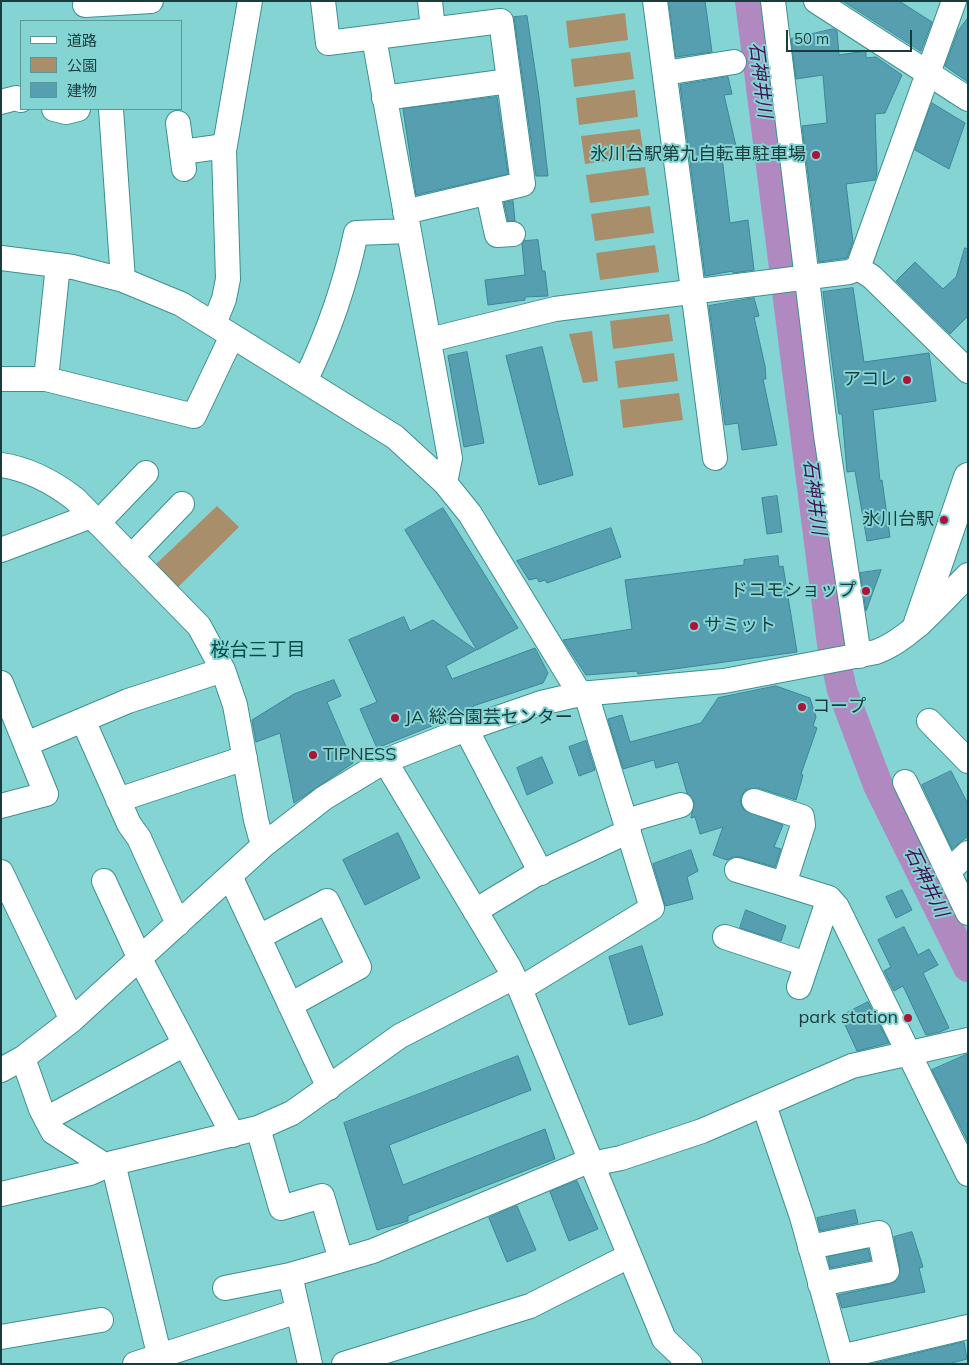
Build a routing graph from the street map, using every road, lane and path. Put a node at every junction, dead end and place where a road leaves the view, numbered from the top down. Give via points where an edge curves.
1 (151, 1) edge
2 (250, 1) edge
3 (323, 1) edge
4 (430, 1) edge
5 (655, 1) edge
6 (772, 1) edge
7 (816, 1) edge
8 (954, 1) edge
9 (87, 9) edge
10 (432, 30) junction
11 (374, 38) junction
12 (734, 62) dead end
13 (927, 72) junction
14 (664, 73) junction
15 (509, 82) junction
16 (384, 98) junction
17 (968, 99) edge
18 (20, 100) edge
19 (1, 102) edge
20 (58, 110) edge
21 (74, 110) edge
22 (111, 110) edge
23 (178, 123) dead end
24 (225, 146) junction
25 (488, 194) junction
26 (407, 222) junction
27 (512, 234) dead end
28 (1, 258) edge
29 (58, 265) junction
30 (858, 268) junction
31 (806, 277) junction
32 (123, 280) junction
33 (694, 292) junction
34 (223, 330) junction
35 (429, 340) junction
36 (968, 371) edge
37 (1, 379) edge
38 (46, 379) junction
39 (305, 381) junction
40 (715, 458) dead end
41 (1, 465) edge
42 (146, 473) dead end
43 (968, 476) edge
44 (445, 483) junction
45 (182, 504) dead end
46 (95, 519) junction
47 (1, 550) edge
48 (131, 557) junction
49 (968, 575) edge
50 (918, 623) junction
51 (857, 657) junction
52 (223, 670) junction
53 (1, 683) edge
54 (583, 694) junction
55 (83, 720) junction
56 (929, 721) dead end
57 (466, 728) junction
58 (26, 744) junction
59 (245, 758) junction
60 (968, 760) edge
61 (385, 761) junction
62 (905, 782) dead end
63 (118, 800) junction
64 (754, 801) dead end
65 (1, 806) edge
66 (681, 806) dead end
67 (627, 826) junction
68 (265, 844) junction
69 (968, 854) edge
70 (737, 870) dead end
71 (1, 872) edge
72 (948, 872) junction
73 (541, 873) junction
74 (230, 876) junction
75 (104, 880) dead end
76 (784, 884) junction
77 (829, 898) junction
78 (475, 911) junction
79 (968, 913) edge
80 (178, 924) junction
81 (259, 937) junction
82 (726, 937) dead end
83 (140, 959) junction
84 (806, 964) junction
85 (517, 983) junction
86 (798, 987) dead end
87 (290, 1005) junction
88 (72, 1020) junction
89 (968, 1040) edge
90 (185, 1044) junction
91 (910, 1053) junction
92 (23, 1058) junction
93 (1, 1070) edge
94 (329, 1088) junction
95 (764, 1106) junction
96 (46, 1119) junction
97 (258, 1128) junction
98 (233, 1135) junction
99 (591, 1162) junction
100 (110, 1164) junction
101 (968, 1174) edge
102 (1, 1194) edge
103 (810, 1247) junction
104 (629, 1256) junction
105 (341, 1260) junction
106 (290, 1275) junction
107 (820, 1284) junction
108 (225, 1288) dead end
109 (298, 1311) junction
110 (101, 1320) dead end
111 (968, 1327) edge
112 (1, 1337) edge
113 (664, 1339) junction
114 (159, 1354) junction
115 (842, 1360) edge
116 (135, 1364) edge
117 (310, 1364) edge
118 (344, 1364) edge
119 (673, 1364) edge
120 (690, 1364) edge

1 - 9 street
2 - 24 street
3 - 11 street via 328,43
4 - 10 street
5 - 14 street
6 - 31 street
7 - 13 street
8 - 13 street
10 - 11 street
10 - 15 street via 501,21
11 - 16 street
12 - 14 street
13 - 17 street
13 - 30 street
14 - 33 street
15 - 16 street
15 - 25 street via 523,184
16 - 26 street
18 - 19 street
20 - 21 street
22 - 32 street
23 - 24 street via 183,161
24 - 34 street via 228,279
25 - 26 street
25 - 27 street via 496,235
26 - 35 street
26 - 39 street via 356,233 328,333
28 - 29 street
29 - 32 street
29 - 38 street
30 - 31 street via 850,272
30 - 36 street via 872,277
31 - 33 street
31 - 51 street
32 - 34 street via 181,304
33 - 35 street via 555,309
33 - 40 street
34 - 38 street via 194,416
34 - 39 street
35 - 44 street via 450,458
37 - 38 street
39 - 44 street via 395,437
41 - 46 street via 22,468 60,488
42 - 46 street
43 - 50 main road
44 - 54 street via 470,514
45 - 48 street
46 - 47 street
46 - 48 street
48 - 52 street via 199,626
49 - 50 street
50 - 51 street via 907,636 890,647
51 - 54 street via 724,681
52 - 55 street via 128,701
52 - 59 street via 235,705
53 - 58 street
54 - 57 street via 542,703
54 - 67 street
55 - 58 street
55 - 63 street
56 - 60 street
57 - 61 street
57 - 73 street
58 - 65 street via 46,794
59 - 63 street
59 - 68 street via 260,835
61 - 68 street via 324,798
61 - 78 street
62 - 72 street
63 - 80 street
64 - 76 street via 802,817 803,825
66 - 67 street
67 - 73 street
67 - 85 street via 655,916
68 - 74 street
69 - 72 street
70 - 76 street
71 - 88 street
72 - 79 street
73 - 78 street
74 - 80 street
74 - 81 street
75 - 83 street
76 - 77 street
77 - 84 street
77 - 91 street via 837,907
78 - 85 street
80 - 83 street
81 - 87 street
81 - 87 street via 327,901 359,967
82 - 84 street
83 - 88 street
83 - 90 street
84 - 86 street
85 - 94 street via 400,1036
85 - 99 street
87 - 94 street
88 - 92 street
89 - 91 street
90 - 96 street
90 - 98 street
91 - 95 street via 852,1066
91 - 101 street
92 - 93 street
92 - 96 street
94 - 97 street via 292,1113
95 - 99 street via 621,1158
95 - 103 street
96 - 100 street via 53,1132
97 - 98 street
97 - 105 street via 281,1208 322,1196
98 - 100 street
99 - 104 street
99 - 105 street via 373,1251
100 - 102 street via 90,1173
100 - 114 street
103 - 107 street
103 - 107 street via 879,1233 887,1271
104 - 113 street
104 - 118 street via 530,1306
105 - 106 street
106 - 108 street
106 - 109 street
107 - 115 street
109 - 114 street
109 - 117 street
110 - 112 street
111 - 115 street
113 - 119 street
113 - 120 street
114 - 116 street

